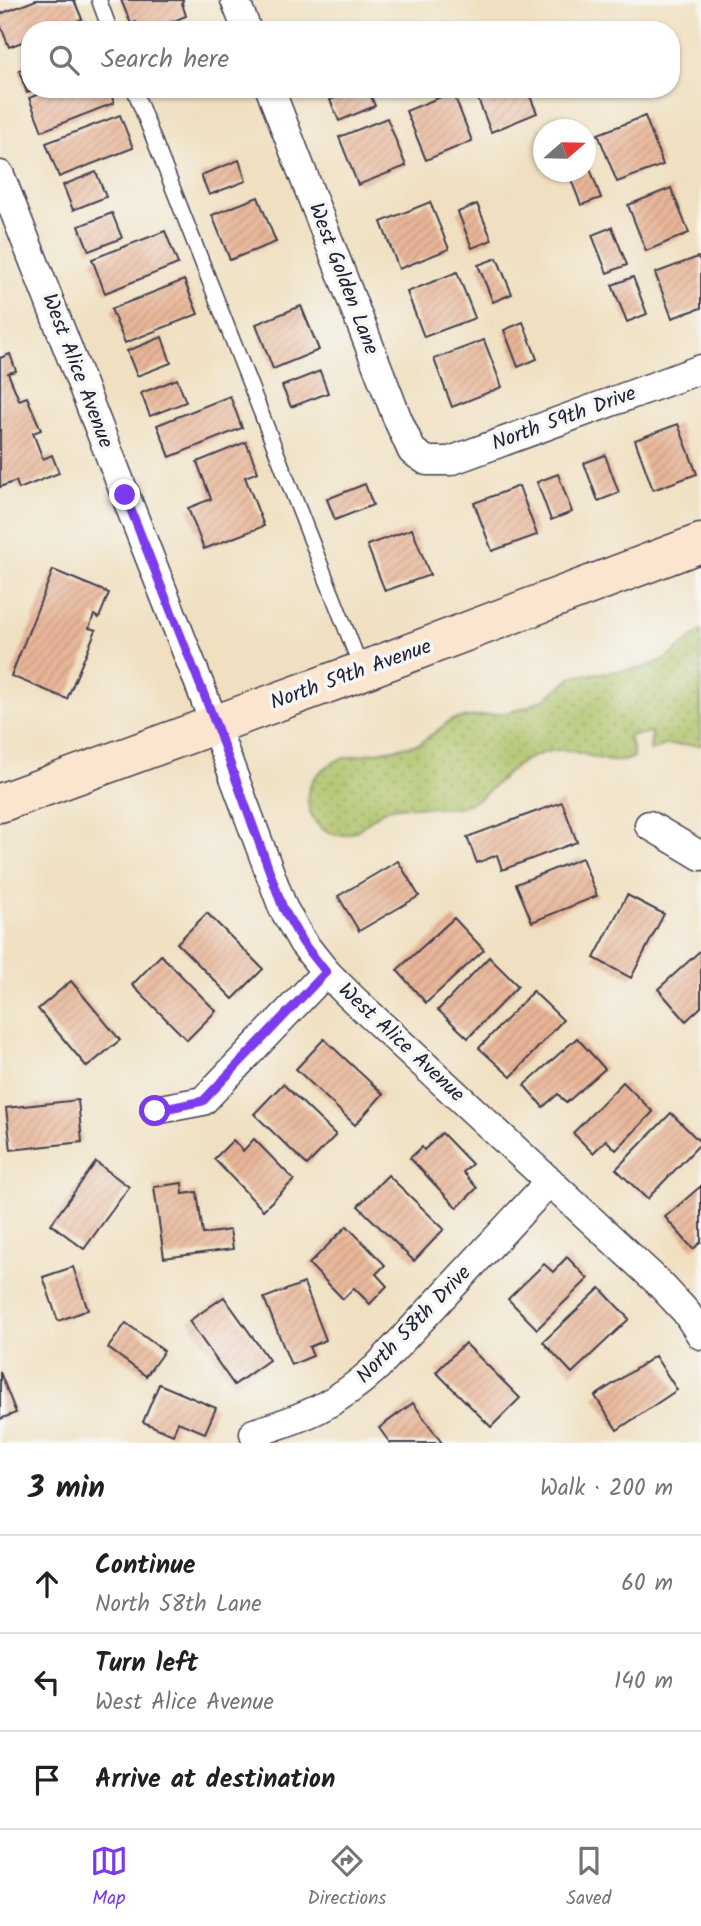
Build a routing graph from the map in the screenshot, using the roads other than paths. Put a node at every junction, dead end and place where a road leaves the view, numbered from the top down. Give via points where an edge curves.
1 (99, 0) edge
2 (235, 0) edge
3 (107, 21) edge
4 (243, 21) edge
5 (138, 98) edge
6 (274, 98) edge
7 (0, 175) edge
8 (701, 369) edge
9 (427, 461) joint
10 (701, 543) edge
11 (362, 671) junction
12 (216, 725) junction
13 (0, 803) edge
14 (649, 825) dead end
15 (701, 856) edge
16 (326, 972) junction
17 (155, 1111) dead end
18 (550, 1181) junction
19 (693, 1306) edge
20 (701, 1335) edge
21 (255, 1438) edge

1 - 3 lane
2 - 4 street
5 - 11 lane
6 - 9 street, West Golden Lane via 398,420 412,451
7 - 12 street, West Alice Avenue
8 - 9 street, North 59th Drive via 450,461
10 - 11 main road, North 59th Avenue
11 - 12 main road, North 59th Avenue
12 - 13 main road, North 59th Avenue
12 - 16 street, West Alice Avenue via 283,908
14 - 15 street
16 - 17 street via 203,1101
16 - 18 street, West Alice Avenue
18 - 19 street, West Alice Avenue via 658,1282
18 - 21 street, North 58th Drive via 351,1391
19 - 20 street, West Alice Avenue

